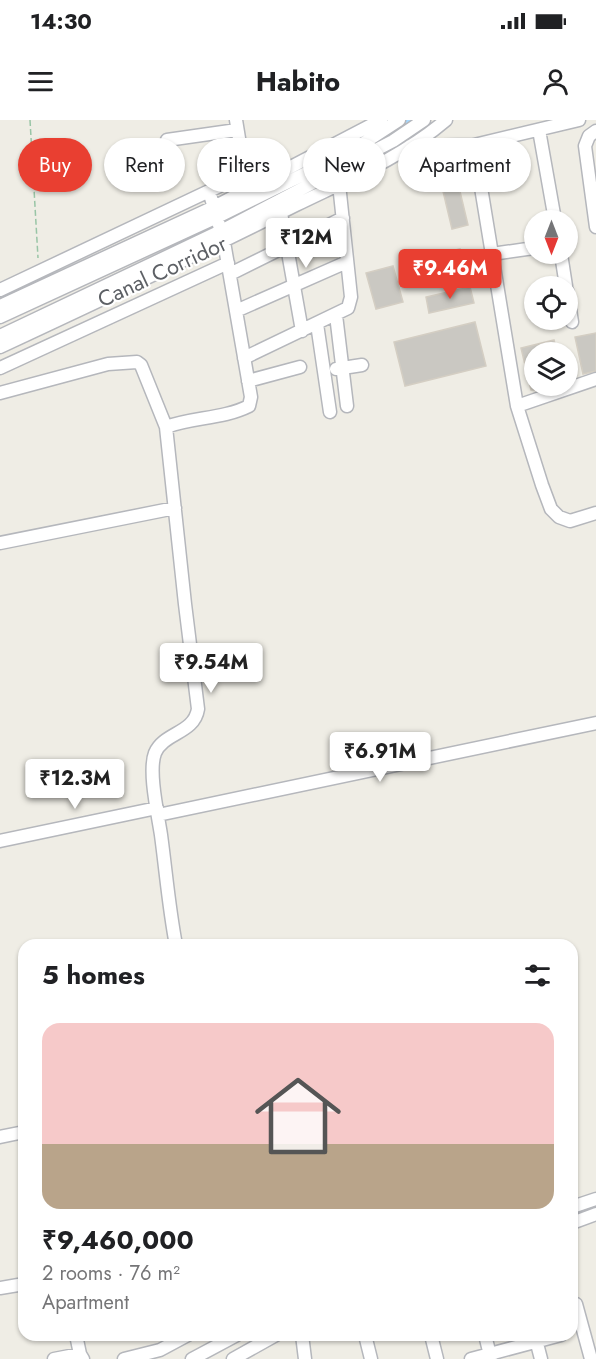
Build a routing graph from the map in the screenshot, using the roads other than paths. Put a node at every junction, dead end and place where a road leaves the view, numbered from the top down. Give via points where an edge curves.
1 (380, 120) edge
2 (399, 120) edge
3 (424, 120) edge
4 (446, 120) edge
5 (579, 120) edge
6 (236, 125) edge
7 (540, 130) junction
8 (596, 131) edge
9 (176, 138) edge
10 (423, 138) edge
11 (505, 138) edge
12 (291, 167) edge
13 (592, 171) edge
14 (593, 185) edge
15 (207, 192) edge
16 (209, 192) edge
17 (245, 192) edge
18 (323, 192) edge
19 (340, 192) edge
20 (482, 192) edge
21 (553, 210) edge
22 (216, 212) junction
23 (281, 213) junction
24 (343, 218) junction
25 (596, 227) edge
26 (222, 236) junction
27 (287, 246) junction
28 (524, 249) edge
29 (492, 254) junction
30 (347, 262) junction
31 (229, 269) junction
32 (294, 285) junction
33 (0, 290) edge
34 (0, 306) edge
35 (236, 311) junction
36 (336, 315) junction
37 (0, 317) edge
38 (317, 324) junction
39 (302, 331) junction
40 (0, 336) edge
41 (0, 347) edge
42 (244, 358) junction
43 (362, 365) dead end
44 (300, 367) dead end
45 (0, 368) edge
46 (342, 368) junction
47 (324, 372) junction
48 (596, 379) edge
49 (248, 381) junction
50 (0, 393) edge
51 (347, 406) dead end
52 (517, 406) junction
53 (330, 412) dead end
54 (166, 428) junction
55 (175, 508) junction
56 (596, 513) edge
57 (0, 543) edge
58 (596, 723) edge
59 (158, 811) junction
60 (0, 841) edge
61 (175, 939) edge
62 (18, 1133) edge
63 (0, 1137) edge
64 (596, 1199) edge
65 (578, 1205) edge
66 (596, 1214) edge
67 (578, 1221) edge
68 (18, 1285) edge
69 (0, 1288) edge
70 (578, 1311) edge
71 (77, 1341) edge
72 (177, 1341) edge
73 (226, 1341) edge
74 (265, 1341) edge
75 (303, 1341) edge
76 (366, 1341) edge
77 (432, 1341) edge
78 (487, 1341) edge
79 (528, 1341) edge
80 (537, 1341) edge
81 (81, 1356) edge
82 (491, 1356) edge
83 (54, 1359) edge
84 (124, 1359) edge
85 (192, 1359) edge
86 (233, 1359) edge
87 (305, 1359) edge
88 (371, 1359) edge
89 (437, 1359) edge
90 (471, 1359) edge
91 (541, 1359) edge
92 (591, 1359) edge

1 - 12 street
2 - 22 street via 353,150
3 - 26 street
4 - 10 street, Canal Corridor
5 - 7 street
6 - 9 street
7 - 11 street
7 - 21 street
8 - 13 street via 585,141
13 - 14 street
14 - 25 street
15 - 33 street
16 - 22 street
17 - 22 street
18 - 23 street, Canal Corridor
19 - 24 street
20 - 29 street
22 - 26 street
22 - 34 street
22 - 37 street
23 - 26 street, Canal Corridor
23 - 27 street
24 - 27 street
24 - 30 street
26 - 31 street
26 - 40 street
26 - 41 street, Canal Corridor
27 - 31 street
27 - 32 street
28 - 29 street
29 - 52 street
30 - 32 street
30 - 36 street via 351,303
31 - 35 street
31 - 45 street
32 - 35 street
32 - 39 street
35 - 42 street
36 - 38 street
36 - 46 street
38 - 39 street
38 - 47 street
39 - 42 street
42 - 49 street
43 - 46 street
44 - 49 street
46 - 47 street
46 - 51 street
47 - 53 street
48 - 52 street
49 - 54 street via 249,406
50 - 54 street via 108,364 137,362
52 - 56 street via 551,509 570,521
54 - 55 street
55 - 57 street
55 - 59 street via 198,709 195,721 156,752 153,769
58 - 59 street
59 - 60 street
59 - 61 street
62 - 63 street
64 - 65 street
66 - 67 street
68 - 69 street
70 - 92 street
71 - 81 street
72 - 84 street via 160,1350
73 - 85 street
74 - 86 street
75 - 87 street
76 - 88 street
77 - 89 street
78 - 82 street
79 - 82 street
80 - 91 street
81 - 83 street
82 - 90 street

